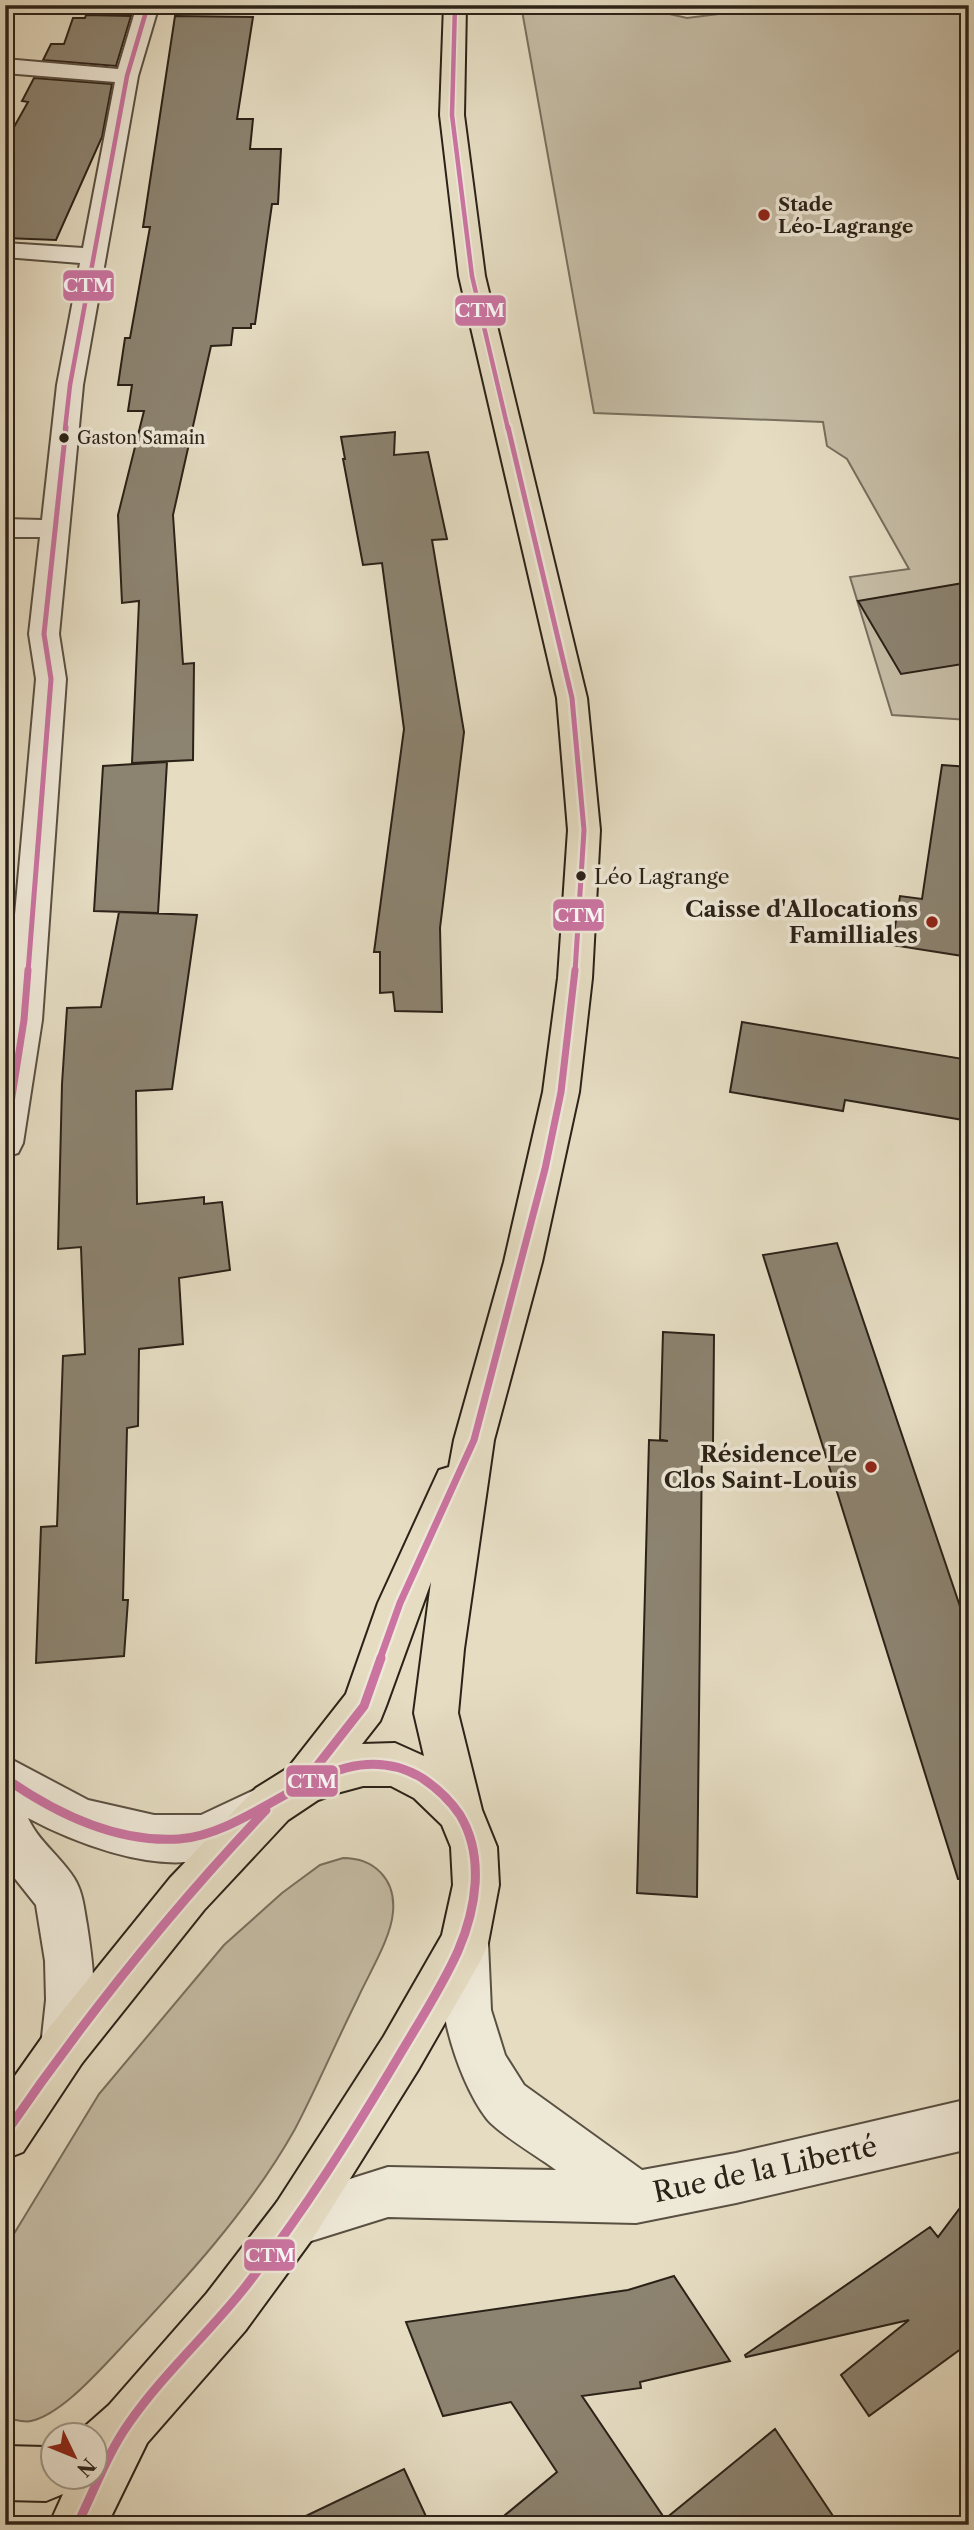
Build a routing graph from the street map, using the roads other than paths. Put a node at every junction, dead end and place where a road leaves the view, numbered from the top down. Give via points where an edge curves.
1 (148, 5) edge
2 (455, 5) edge
3 (5, 66) edge
4 (127, 76) junction
5 (5, 250) edge
6 (94, 256) junction
7 (5, 528) edge
8 (54, 529) junction
9 (15, 1020) edge
10 (5, 1143) edge
11 (474, 1440) junction
12 (5, 1778) edge
13 (287, 1794) junction
14 (459, 1810) junction
15 (5, 1819) edge
16 (464, 1943) junction
17 (65, 2046) junction
18 (969, 2124) edge
19 (5, 2134) edge
20 (636, 2197) junction
21 (295, 2220) junction
22 (111, 2439) edge
23 (5, 2473) edge
24 (38, 2474) edge
25 (77, 2525) edge

1 - 4 street
2 - 11 main road via 452,115 472,276 572,698 584,830 575,978 561,1093 523,1262
3 - 4 street
4 - 6 street
5 - 6 street
6 - 8 street via 70,385
7 - 8 street
8 - 9 street via 44,634 51,679
9 - 10 street
11 - 13 main road via 400,1603 365,1706
11 - 14 main road via 436,1713
12 - 13 street via 74,1818 151,1838 202,1837
13 - 14 main road via 363,1765 394,1764 430,1783
13 - 17 main road via 187,1894
14 - 16 main road via 474,1847 476,1885
15 - 17 street via 15,1842 58,1895 69,1961
16 - 20 street, Rue de la Liberté via 467,2010 484,2066 506,2104
16 - 21 main road via 401,2053
17 - 19 main road
18 - 20 street, Rue de la Liberté
20 - 21 street via 388,2192
21 - 22 main road via 226,2312
22 - 25 main road
23 - 24 main road

